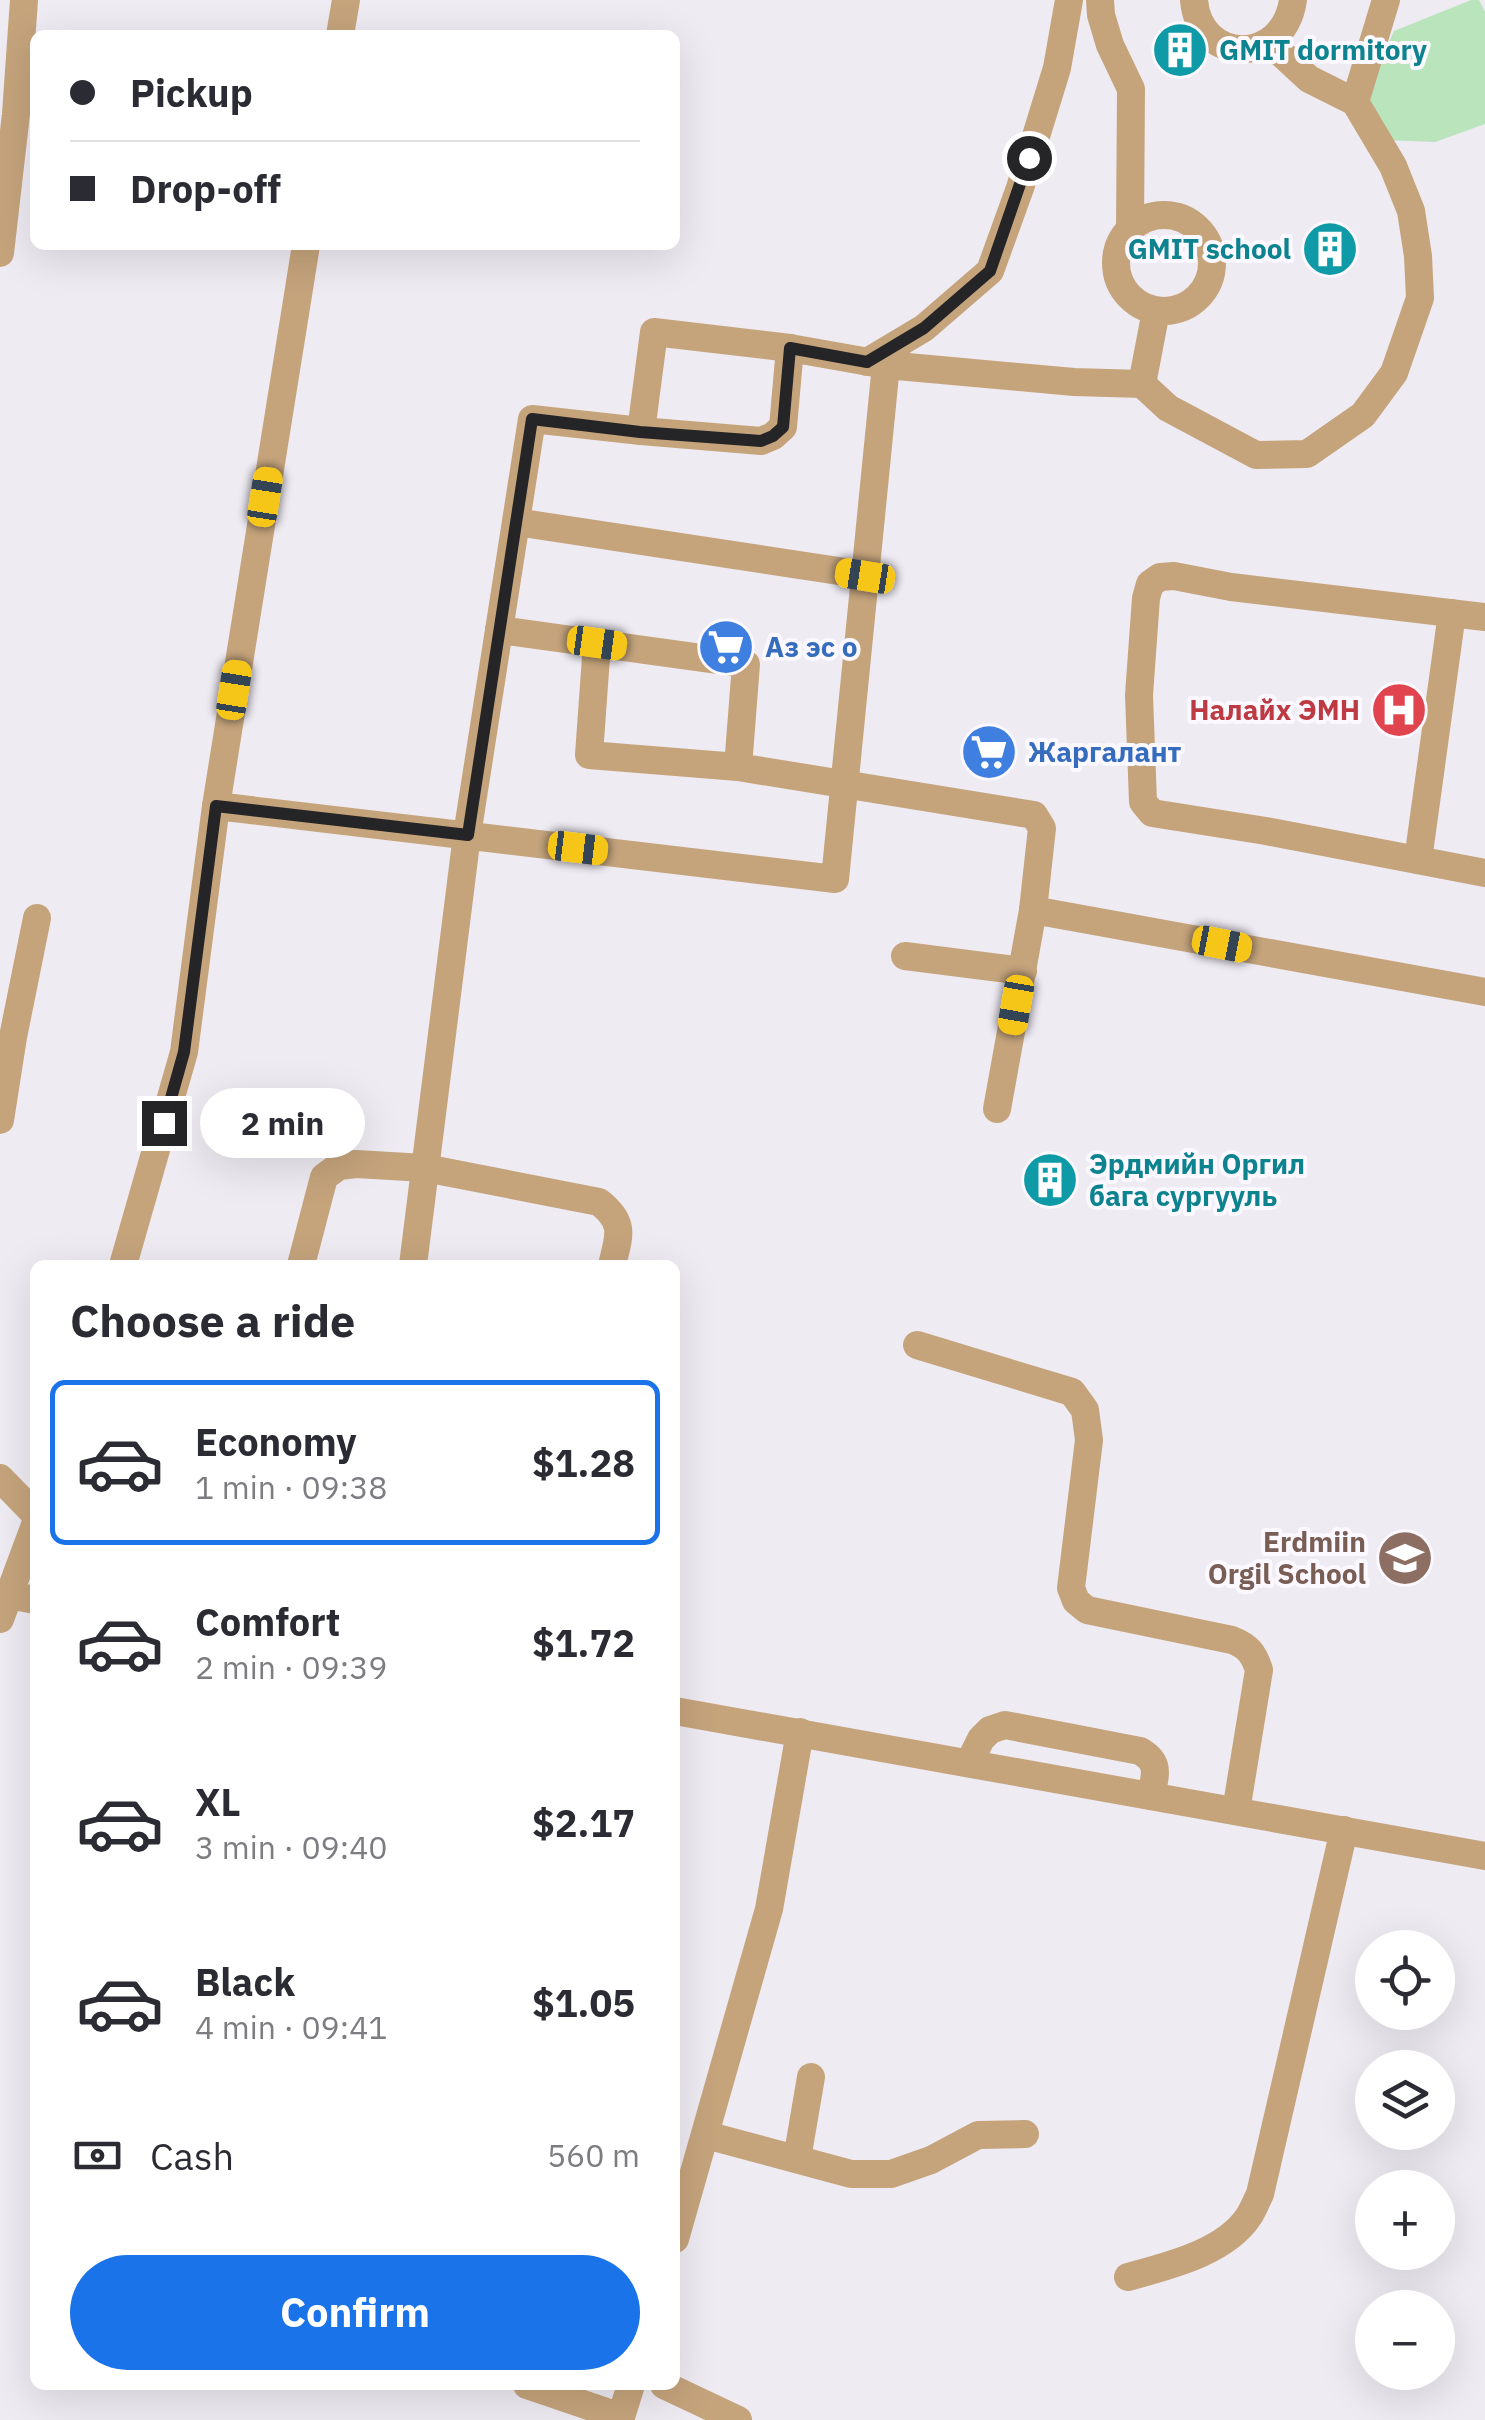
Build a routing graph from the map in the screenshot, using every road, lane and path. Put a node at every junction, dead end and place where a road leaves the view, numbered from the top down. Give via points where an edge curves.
1 (24, 0) edge
2 (346, 0) edge
3 (1069, 0) edge
4 (1100, 0) edge
5 (1194, 0) edge
6 (1293, 0) edge
7 (1386, 0) edge
8 (341, 30) edge
9 (1269, 42) junction
10 (1355, 102) junction
11 (1130, 229) junction
12 (305, 250) edge
13 (0, 254) edge
14 (1156, 310) junction
15 (790, 348) junction
16 (876, 363) junction
17 (1142, 384) junction
18 (640, 432) junction
19 (516, 522) junction
20 (865, 576) junction
21 (1452, 612) junction
22 (1485, 616) edge
23 (499, 630) junction
24 (597, 643) junction
25 (738, 767) junction
26 (845, 786) junction
27 (216, 806) junction
28 (468, 835) junction
29 (1418, 860) junction
30 (1485, 873) edge
31 (1034, 910) junction
32 (38, 918) dead end
33 (905, 956) dead end
34 (1022, 971) junction
35 (1485, 992) edge
36 (997, 1109) dead end
37 (0, 1120) edge
38 (425, 1168) junction
39 (124, 1260) edge
40 (303, 1260) edge
41 (414, 1260) edge
42 (613, 1260) edge
43 (918, 1346) dead end
44 (0, 1478) edge
45 (30, 1509) edge
46 (30, 1545) edge
47 (15, 1605) edge
48 (680, 1712) edge
49 (800, 1732) junction
50 (970, 1763) junction
51 (1151, 1796) junction
52 (1236, 1811) junction
53 (1344, 1830) junction
54 (1485, 1856) edge
55 (811, 2077) dead end
56 (1025, 2134) dead end
57 (706, 2135) junction
58 (796, 2159) junction
59 (680, 2223) edge
60 (1128, 2277) dead end
61 (541, 2390) edge
62 (629, 2390) edge
63 (675, 2390) edge
64 (620, 2418) edge
65 (738, 2420) edge

1 - 13 street
2 - 8 street
3 - 16 street via 1057,68 990,271
4 - 11 street via 1110,45 1131,89
5 - 9 street via 1199,21 1222,44 1238,49
6 - 9 street via 1282,32
7 - 10 street
9 - 10 street via 1309,79
10 - 17 street via 1411,212 1420,298 1394,373 1363,415 1307,454 1256,455 1168,408
11 - 14 street via 1116,270 1130,297
11 - 14 street via 1156,216 1192,217 1209,246 1212,263 1201,294 1173,310
12 - 27 street
14 - 17 street
15 - 16 street
15 - 18 street via 783,427 773,436 761,441
15 - 18 street via 654,332
16 - 17 street
16 - 20 street
18 - 19 street via 532,419
19 - 20 street
19 - 23 street
20 - 26 street
21 - 22 street
21 - 29 street
21 - 29 street via 1174,576 1150,584 1146,598 1139,695 1147,809
23 - 24 street
23 - 28 street
24 - 25 street via 746,664
24 - 25 street via 589,755
25 - 26 street
26 - 28 street via 836,879
26 - 31 street via 1034,815 1042,828
27 - 28 street
27 - 39 street via 184,1052
28 - 38 street
29 - 30 street
31 - 34 street
31 - 35 street
32 - 37 street
33 - 34 street
34 - 36 street
38 - 40 street via 338,1166 324,1177
38 - 41 street
38 - 42 street via 600,1202 613,1212 620,1232
43 - 52 street via 1072,1392 1086,1410 1090,1440 1071,1588 1086,1610 1232,1640 1254,1656 1259,1670
44 - 45 street
46 - 47 street
48 - 49 street
49 - 50 street
49 - 57 street via 769,1909
50 - 51 street
50 - 51 street via 990,1730 1042,1730 1140,1751 1156,1770
51 - 52 street
52 - 53 street
53 - 54 street
53 - 60 street via 1260,2194 1247,2220 1223,2240 1192,2258
55 - 58 street
56 - 58 street via 978,2135 891,2174 852,2174
57 - 58 street
57 - 59 street
61 - 64 street
62 - 64 street
63 - 65 street

